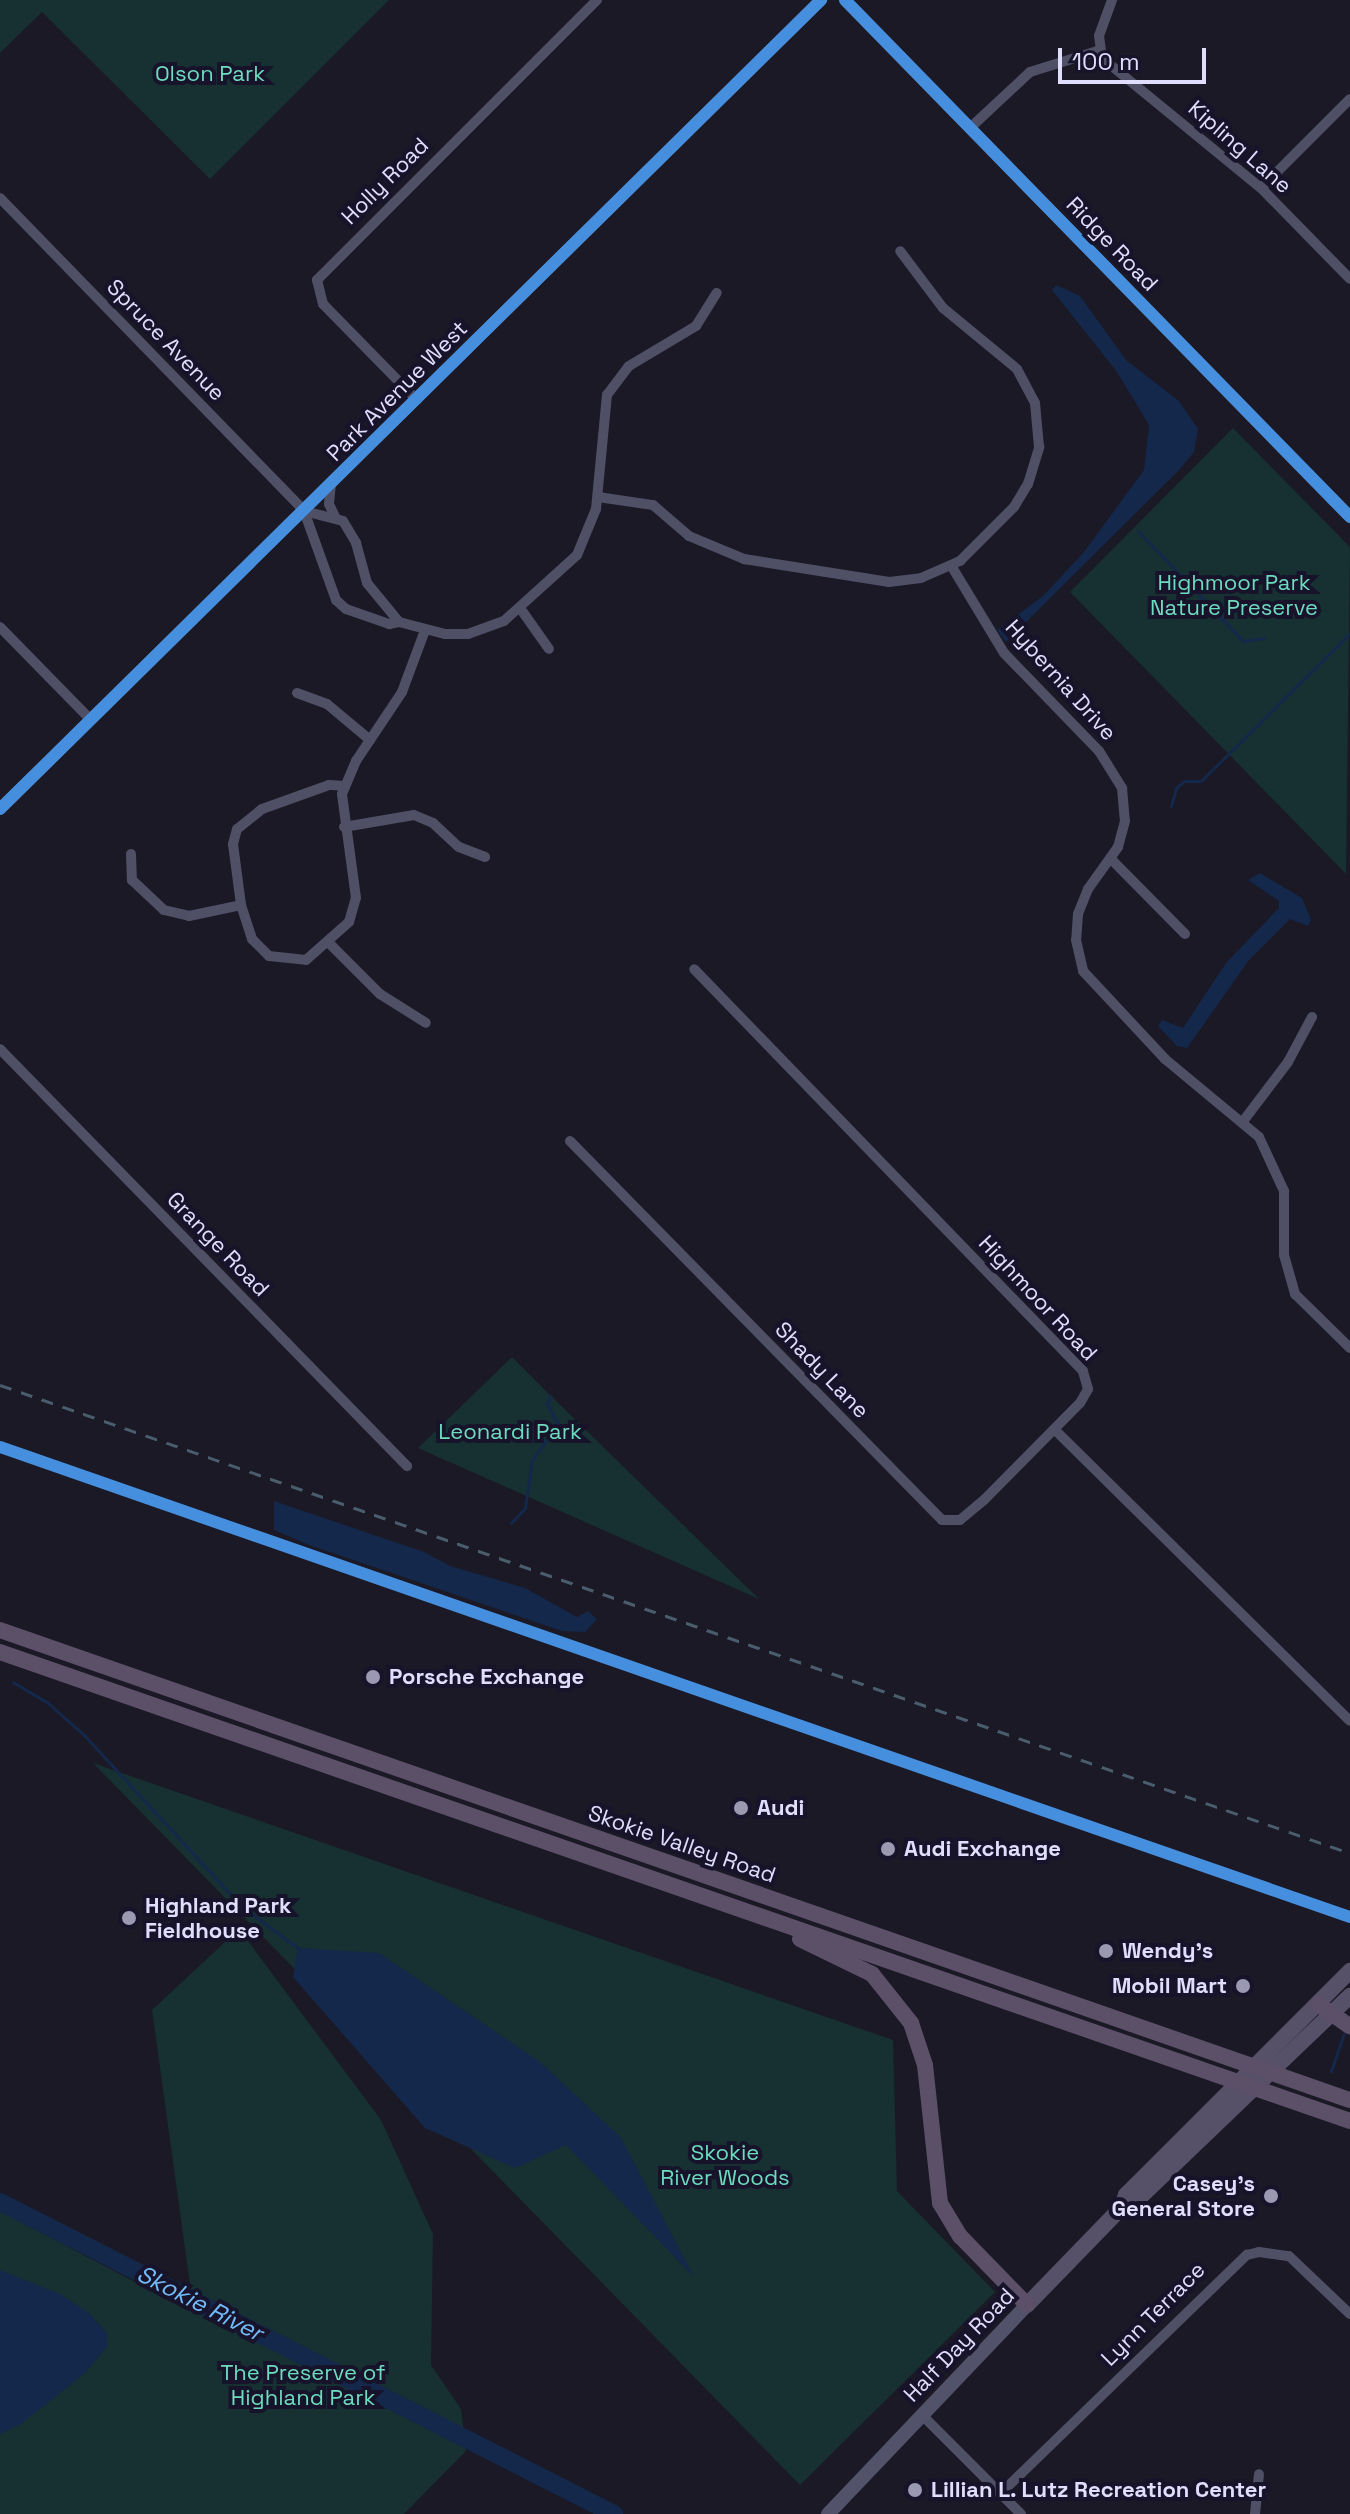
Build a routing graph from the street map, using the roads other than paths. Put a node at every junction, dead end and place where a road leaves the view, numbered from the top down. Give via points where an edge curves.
1 (597, 0) edge
2 (821, 0) edge
3 (845, 0) edge
4 (1112, 0) edge
5 (1100, 50) junction
6 (1350, 99) edge
7 (970, 128) junction
8 (1261, 188) junction
9 (0, 198) edge
10 (900, 251) dead end
11 (1350, 279) edge
12 (717, 293) dead end
13 (417, 400) junction
14 (331, 484) junction
15 (598, 497) junction
16 (304, 511) junction
17 (335, 517) junction
18 (1350, 517) edge
19 (952, 567) junction
20 (377, 599) junction
21 (520, 608) junction
22 (364, 616) junction
23 (399, 622) junction
24 (0, 627) edge
25 (425, 630) junction
26 (549, 649) dead end
27 (297, 693) dead end
28 (91, 720) junction
29 (370, 740) junction
30 (345, 786) junction
31 (0, 809) edge
32 (344, 827) junction
33 (131, 854) dead end
34 (485, 857) dead end
35 (1112, 860) junction
36 (241, 905) junction
37 (1185, 934) dead end
38 (330, 944) junction
39 (694, 969) dead end
40 (1312, 1017) dead end
41 (426, 1023) dead end
42 (0, 1049) edge
43 (1244, 1120) junction
44 (570, 1141) dead end
45 (1350, 1348) edge
46 (1055, 1430) junction
47 (407, 1466) dead end
48 (0, 1630) edge
49 (0, 1652) edge
50 (1350, 1721) edge
51 (677, 1886) junction
52 (1350, 1971) edge
53 (1350, 1996) edge
54 (1318, 2004) junction
55 (1333, 2014) junction
56 (1350, 2026) edge
57 (1252, 2066) junction
58 (1273, 2073) junction
59 (1247, 2085) junction
60 (1350, 2100) edge
61 (1350, 2121) edge
62 (1027, 2305) junction
63 (1350, 2314) edge
64 (922, 2415) junction
65 (1259, 2474) dead end
66 (1000, 2494) junction
67 (828, 2514) edge
68 (1021, 2514) edge
69 (1255, 2514) edge

1 - 13 street, Holly Road via 317,280 323,304
2 - 13 street, Park Avenue West
3 - 7 street, Ridge Road
4 - 5 street via 1099,36
5 - 7 street via 1030,72
5 - 8 street, Kipling Lane via 1102,58
6 - 8 street
7 - 18 street, Ridge Road
8 - 11 street, Kipling Lane
9 - 16 street, Spruce Avenue
10 - 19 street via 943,308 1017,369 1039,425 1036,462 1014,507
12 - 15 street via 696,326 629,366 612,385 600,427
13 - 14 street, Park Avenue West
14 - 16 street, Park Avenue West
14 - 17 street via 329,504
15 - 19 street via 644,502 691,537 744,559 871,581 903,582
15 - 21 street via 580,550
16 - 17 street
16 - 22 street via 331,595
16 - 28 street, Park Avenue West
17 - 20 street via 353,537 361,570
19 - 35 street, Hybernia Drive via 1000,647 1117,776 1125,821
20 - 22 street
20 - 23 street
21 - 25 street via 468,634
21 - 26 street
22 - 23 street
23 - 25 street
24 - 28 street
25 - 29 street via 402,692
27 - 29 street via 327,704
28 - 31 street, Park Avenue West
29 - 30 street
30 - 32 street
30 - 36 street via 329,785 248,816 233,844
32 - 34 street via 392,814 414,815 433,823 459,847
32 - 38 street via 355,909
33 - 36 street via 132,880 164,910 189,916
35 - 37 street
35 - 43 street, Hybernia Drive via 1082,901 1075,928 1077,953 1094,987 1179,1072
36 - 38 street via 252,939 269,956 306,960
38 - 41 street via 380,994
39 - 46 street, Highmoor Road via 1083,1371 1088,1389
40 - 43 street via 1288,1062
42 - 47 street, Grange Road
43 - 45 street, Hybernia Drive via 1271,1156 1284,1191 1284,1255 1295,1294
44 - 46 street, Shady Lane via 942,1520 960,1520
46 - 50 street
48 - 57 highway, Skokie Valley Road
49 - 51 highway, Skokie Valley Road
51 - 59 highway, Skokie Valley Road
51 - 62 highway via 856,1965 899,2003 925,2065 940,2203 960,2236
52 - 54 main road, Half Day Road
53 - 55 main road, Half Day Road
54 - 55 highway
54 - 57 main road, Half Day Road
55 - 56 highway
55 - 58 main road, Half Day Road
57 - 58 highway, Skokie Valley Road
57 - 59 main road, Half Day Road
58 - 59 main road, Half Day Road
58 - 60 highway, Skokie Valley Road
59 - 61 highway, Skokie Valley Road
59 - 62 main road, Half Day Road via 1126,2195 1122,2207
62 - 64 main road, Half Day Road
63 - 66 street, Lynn Terrace via 1289,2256 1247,2255
64 - 66 street
64 - 67 main road, Half Day Road
65 - 69 street
66 - 68 street

